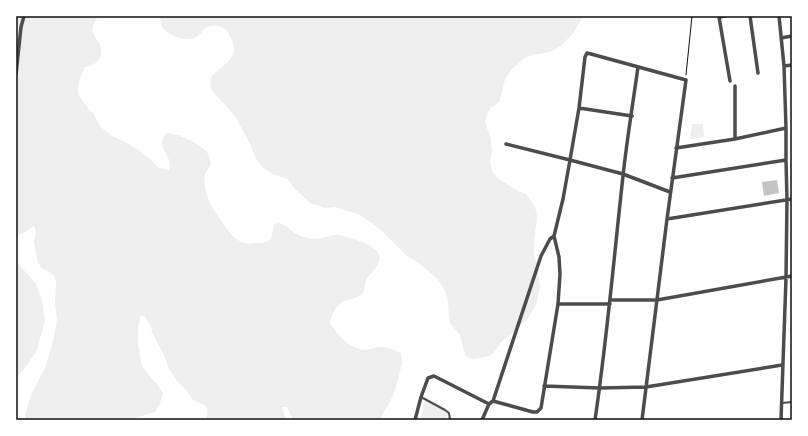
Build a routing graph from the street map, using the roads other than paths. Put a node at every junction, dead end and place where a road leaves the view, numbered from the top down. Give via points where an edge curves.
1 (24, 16) edge
2 (725, 16) edge
3 (750, 16) edge
4 (778, 16) edge
5 (719, 17) edge
6 (792, 36) edge
7 (782, 38) junction
8 (792, 65) edge
9 (784, 66) junction
10 (638, 67) junction
11 (16, 74) edge
12 (758, 74) dead end
13 (730, 81) dead end
14 (735, 86) dead end
15 (579, 108) junction
16 (632, 116) junction
17 (786, 128) junction
18 (735, 139) junction
19 (506, 144) dead end
20 (676, 148) junction
21 (570, 160) junction
22 (786, 160) junction
23 (623, 174) junction
24 (672, 178) junction
25 (670, 192) junction
26 (792, 199) edge
27 (787, 200) junction
28 (667, 219) junction
29 (554, 236) junction
30 (792, 276) edge
31 (786, 278) junction
32 (657, 300) junction
33 (610, 302) junction
34 (558, 304) junction
35 (782, 365) junction
36 (544, 386) junction
37 (646, 387) junction
38 (600, 388) junction
39 (421, 397) junction
40 (493, 400) junction
41 (792, 402) edge
42 (781, 403) junction
43 (489, 404) junction
44 (415, 420) edge
45 (450, 420) edge
46 (482, 420) edge
47 (594, 420) edge
48 (642, 420) edge
49 (781, 420) edge

1 - 11 street
2 - 5 street
3 - 12 street
4 - 7 street
5 - 13 street
6 - 7 street
7 - 9 street
8 - 9 street
9 - 17 street
10 - 15 street via 587,53
10 - 16 street
10 - 20 street via 686,78
14 - 18 street
15 - 16 street
15 - 21 street
16 - 23 street
17 - 18 street
17 - 22 street
18 - 20 street
19 - 21 street
20 - 24 street
21 - 23 street
21 - 29 street
22 - 24 street
22 - 27 street
23 - 25 street
23 - 33 street
24 - 25 street
25 - 28 street
26 - 27 street
27 - 28 street
27 - 31 street
28 - 32 street
29 - 34 street via 560,274
29 - 40 street via 541,256
30 - 31 street
31 - 32 street
31 - 35 street
32 - 33 street
32 - 37 street
33 - 34 street
33 - 38 street
34 - 36 street
35 - 37 street
35 - 42 street
36 - 38 street
36 - 40 street via 541,408 537,412
37 - 38 street
37 - 48 street
38 - 47 street
39 - 43 street via 428,378 434,376
39 - 44 street
39 - 45 lane via 449,413
40 - 43 street
41 - 42 lane
42 - 49 street
43 - 46 street

